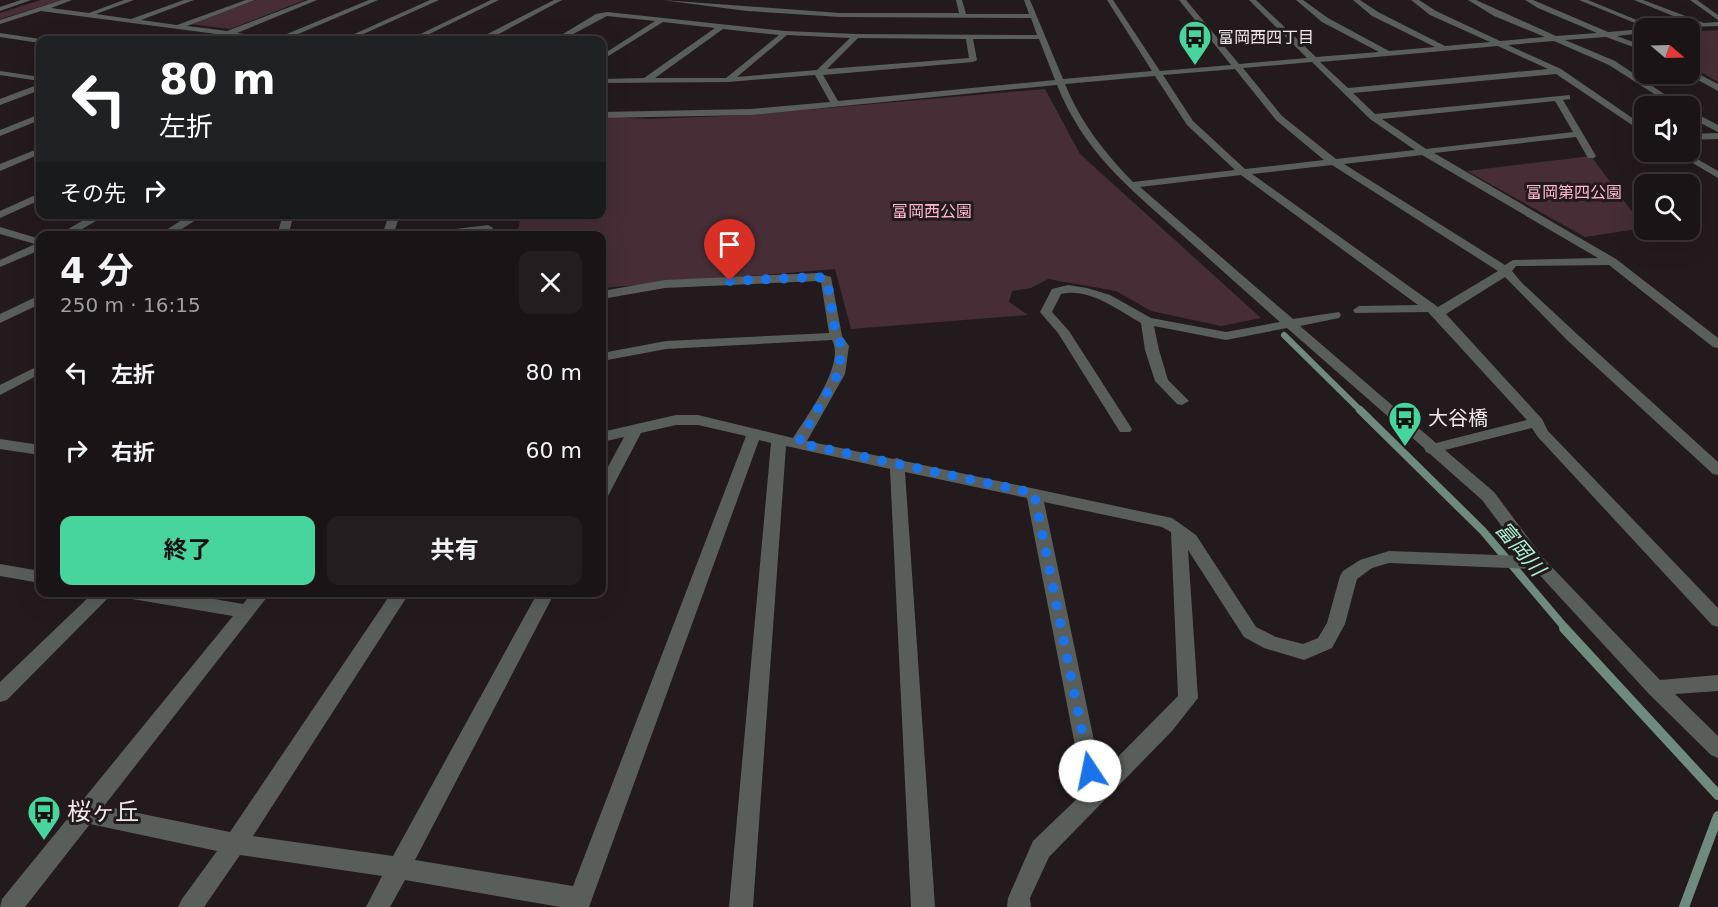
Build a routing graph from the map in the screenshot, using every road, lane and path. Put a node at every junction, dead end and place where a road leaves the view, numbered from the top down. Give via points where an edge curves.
1 (28, 0) edge
2 (69, 0) edge
3 (131, 0) edge
4 (191, 0) edge
5 (252, 0) edge
6 (314, 0) edge
7 (375, 0) edge
8 (436, 0) edge
9 (496, 0) edge
10 (559, 0) edge
11 (665, 0) edge
12 (759, 0) edge
13 (959, 0) edge
14 (1027, 0) edge
15 (1110, 0) edge
16 (1182, 0) edge
17 (1252, 0) edge
18 (1299, 0) edge
19 (1356, 0) edge
20 (1414, 0) edge
21 (1471, 0) edge
22 (1528, 0) edge
23 (1582, 0) edge
24 (1637, 0) edge
25 (1694, 0) edge
26 (689, 1) edge
27 (818, 7) dead end
28 (888, 8) dead end
29 (0, 9) edge
30 (41, 9) junction
31 (747, 9) junction
32 (810, 13) junction
33 (86, 15) junction
34 (884, 15) junction
35 (963, 16) junction
36 (1034, 16) junction
37 (1718, 18) edge
38 (131, 21) junction
39 (660, 21) junction
40 (1634, 21) edge
41 (0, 22) edge
42 (1718, 24) edge
43 (1700, 26) edge
44 (1703, 26) junction
45 (177, 27) junction
46 (720, 28) junction
47 (1634, 32) edge
48 (785, 33) junction
49 (226, 34) junction
50 (1607, 34) junction
51 (0, 35) edge
52 (221, 36) edge
53 (243, 36) edge
54 (287, 36) edge
55 (354, 36) edge
56 (420, 36) edge
57 (489, 36) edge
58 (564, 36) edge
59 (856, 36) junction
60 (969, 36) junction
61 (1042, 37) junction
62 (1554, 38) junction
63 (36, 40) edge
64 (1500, 44) junction
65 (1634, 44) edge
66 (1446, 49) junction
67 (1389, 54) junction
68 (606, 55) edge
69 (1312, 60) junction
70 (1236, 67) junction
71 (1558, 71) junction
72 (1, 73) edge
73 (818, 74) junction
74 (1156, 74) junction
75 (1700, 77) edge
76 (36, 78) edge
77 (728, 80) junction
78 (606, 81) edge
79 (644, 82) junction
80 (1059, 82) junction
81 (36, 88) edge
82 (1718, 88) edge
83 (1346, 91) junction
84 (1663, 96) edge
85 (0, 102) edge
86 (836, 105) junction
87 (606, 115) edge
88 (1373, 117) junction
89 (36, 119) edge
90 (1700, 119) edge
91 (1634, 124) edge
92 (1718, 129) edge
93 (0, 133) edge
94 (1578, 134) junction
95 (1718, 136) edge
96 (1700, 137) edge
97 (1423, 151) junction
98 (36, 153) edge
99 (1591, 156) dead end
100 (1334, 161) junction
101 (1695, 162) edge
102 (0, 168) edge
103 (1243, 172) junction
104 (1718, 176) edge
105 (1131, 185) junction
106 (36, 198) edge
107 (0, 215) edge
108 (94, 219) edge
109 (191, 219) edge
110 (0, 230) edge
111 (71, 231) edge
112 (171, 231) edge
113 (36, 243) edge
114 (36, 246) edge
115 (1612, 261) junction
116 (0, 264) edge
117 (1506, 271) junction
118 (606, 294) edge
119 (36, 301) edge
120 (1359, 310) dead end
121 (1434, 310) junction
122 (1335, 315) dead end
123 (0, 319) edge
124 (1146, 321) junction
125 (1291, 324) junction
126 (836, 336) junction
127 (1718, 344) edge
128 (606, 356) edge
129 (36, 371) edge
130 (0, 391) edge
131 (1182, 401) dead end
132 (1537, 422) junction
133 (1125, 429) dead end
134 (635, 430) junction
135 (754, 435) junction
136 (606, 436) edge
137 (779, 440) junction
138 (798, 443) junction
139 (0, 444) edge
140 (36, 449) edge
141 (1431, 449) junction
142 (897, 463) junction
143 (1718, 470) edge
144 (606, 484) edge
145 (1034, 493) junction
146 (1179, 529) junction
147 (1538, 563) junction
148 (0, 570) edge
149 (36, 576) edge
150 (101, 597) edge
151 (161, 597) edge
152 (259, 597) edge
153 (399, 597) edge
154 (544, 597) edge
155 (248, 612) junction
156 (1718, 620) edge
157 (1718, 683) edge
158 (1656, 688) junction
159 (0, 694) edge
160 (1718, 749) edge
161 (1095, 794) junction
162 (87, 813) junction
163 (235, 844) junction
164 (399, 868) junction
165 (578, 903) edge
166 (10, 907) edge
167 (190, 907) edge
168 (378, 907) edge
169 (741, 907) edge
170 (923, 907) edge
171 (1019, 907) edge

1 - 29 street
2 - 30 street
3 - 33 street
4 - 38 street
5 - 45 street
6 - 49 street
7 - 54 street
8 - 55 street
9 - 56 street
10 - 57 street
11 - 26 street
12 - 31 street
13 - 35 street
14 - 36 street
15 - 74 street
16 - 70 street
17 - 69 street
18 - 67 street via 1325,20
19 - 66 street via 1375,14
20 - 64 street
21 - 62 street
22 - 50 street
23 - 40 street
24 - 44 street
25 - 37 street
26 - 31 street
27 - 32 street
28 - 34 street
30 - 33 street
30 - 41 street
31 - 32 street
31 - 46 street
32 - 34 street
33 - 38 street
34 - 35 street
35 - 36 street
36 - 61 street
38 - 45 street
39 - 46 street
39 - 58 street via 607,14
39 - 68 street
42 - 44 street
43 - 44 street
45 - 49 street
46 - 48 street
46 - 79 street
47 - 50 street
48 - 59 street
48 - 77 street
49 - 52 street
49 - 53 street
50 - 62 street
50 - 65 street
51 - 63 street
59 - 60 street
59 - 73 street
60 - 61 street
60 - 73 street via 973,60
61 - 80 street
62 - 64 street
62 - 84 street via 1612,63
64 - 66 street
64 - 71 street
66 - 67 street
67 - 69 street
69 - 70 street
69 - 83 street
70 - 74 street
70 - 100 street via 1279,118
71 - 83 street
71 - 91 street via 1588,96
72 - 76 street
73 - 77 street
73 - 86 street
74 - 80 street
74 - 103 street via 1190,123
75 - 82 street
77 - 79 street
78 - 79 street
80 - 86 street
80 - 105 street via 1088,137
81 - 85 street
83 - 88 street
86 - 87 street via 705,115
88 - 94 street via 1563,98
88 - 97 street
89 - 93 street
90 - 92 street
94 - 97 street
94 - 99 street
95 - 96 street
97 - 100 street
97 - 115 street
98 - 102 street
100 - 103 street
100 - 117 street
101 - 104 street
103 - 105 street
103 - 121 street
105 - 125 street
106 - 107 street
108 - 111 street
109 - 112 street
110 - 113 street
114 - 116 street
115 - 117 street via 1513,263
115 - 127 street
117 - 121 street
117 - 143 street via 1557,323
118 - 126 street via 665,284 818,277 827,280
119 - 123 street
120 - 121 street
121 - 132 street
122 - 125 street
124 - 125 street via 1226,336
124 - 131 street via 1162,381
124 - 133 street via 1106,298 1068,290 1056,292 1046,312 1063,331
125 - 141 street
126 - 128 street via 676,344
126 - 138 street via 842,346 838,374
129 - 130 street
132 - 141 street
132 - 156 street via 1542,433
134 - 135 street via 676,420 698,420
134 - 136 street
134 - 144 street
135 - 137 street
135 - 165 street
137 - 138 street
137 - 169 street
138 - 142 street
139 - 140 street
141 - 147 street via 1488,496
142 - 145 street
142 - 170 street
145 - 146 street via 1166,522
145 - 161 street
146 - 147 street via 1190,539 1250,632 1271,643 1304,652 1325,643 1336,624 1349,576 1366,564 1389,557
146 - 161 street via 1188,698
147 - 158 street
148 - 149 street
150 - 159 street
151 - 155 street
152 - 155 street
153 - 163 street
154 - 164 street
155 - 162 street
157 - 158 street
158 - 160 street
161 - 171 street via 1041,849 1019,898
162 - 163 street
162 - 166 street
163 - 164 street
163 - 167 street
164 - 165 street
164 - 168 street

